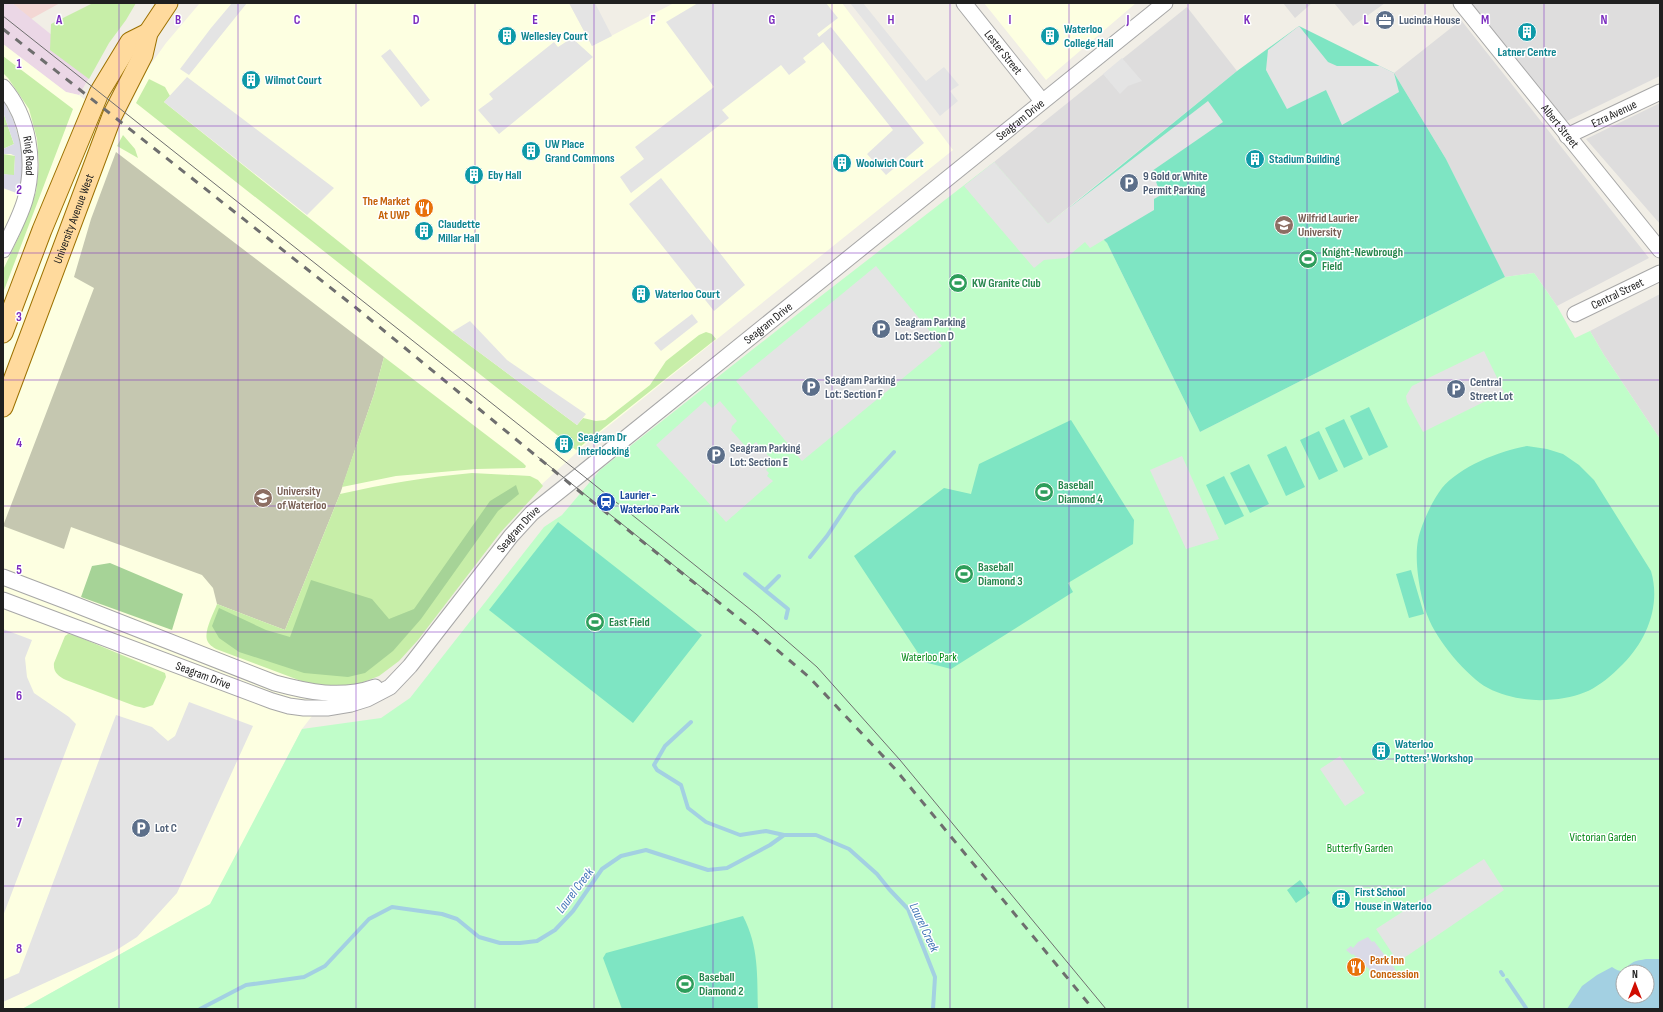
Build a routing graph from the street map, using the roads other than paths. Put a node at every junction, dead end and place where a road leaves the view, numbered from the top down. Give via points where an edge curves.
1 (168, 3) edge
2 (964, 3) edge
3 (1165, 3) edge
4 (1461, 3) edge
5 (148, 33) junction
6 (3, 87) edge
7 (1660, 92) edge
8 (1042, 101) junction
9 (1567, 136) junction
10 (3, 250) edge
11 (1660, 250) edge
12 (1660, 273) edge
13 (1575, 314) dead end
14 (3, 333) edge
15 (3, 407) edge
16 (3, 577) edge
17 (3, 600) edge
18 (403, 674) junction

1 - 5 main road, University Avenue West
2 - 8 street, Lester Street
3 - 8 street, Seagram Drive
4 - 9 street, Albert Street
5 - 14 main road, University Avenue West via 130,42 97,97
5 - 15 main road, University Avenue West via 142,55 112,116
6 - 10 street, Ring Road via 14,102 30,146 26,199
7 - 9 street, Ezra Avenue
8 - 18 street, Seagram Drive via 541,505 511,536
9 - 11 street, Albert Street
12 - 13 street, Central Street
16 - 18 street, Seagram Drive via 275,683 306,691 335,694 354,692 379,685
17 - 18 street, Seagram Drive via 289,706 327,708 352,704 390,687

